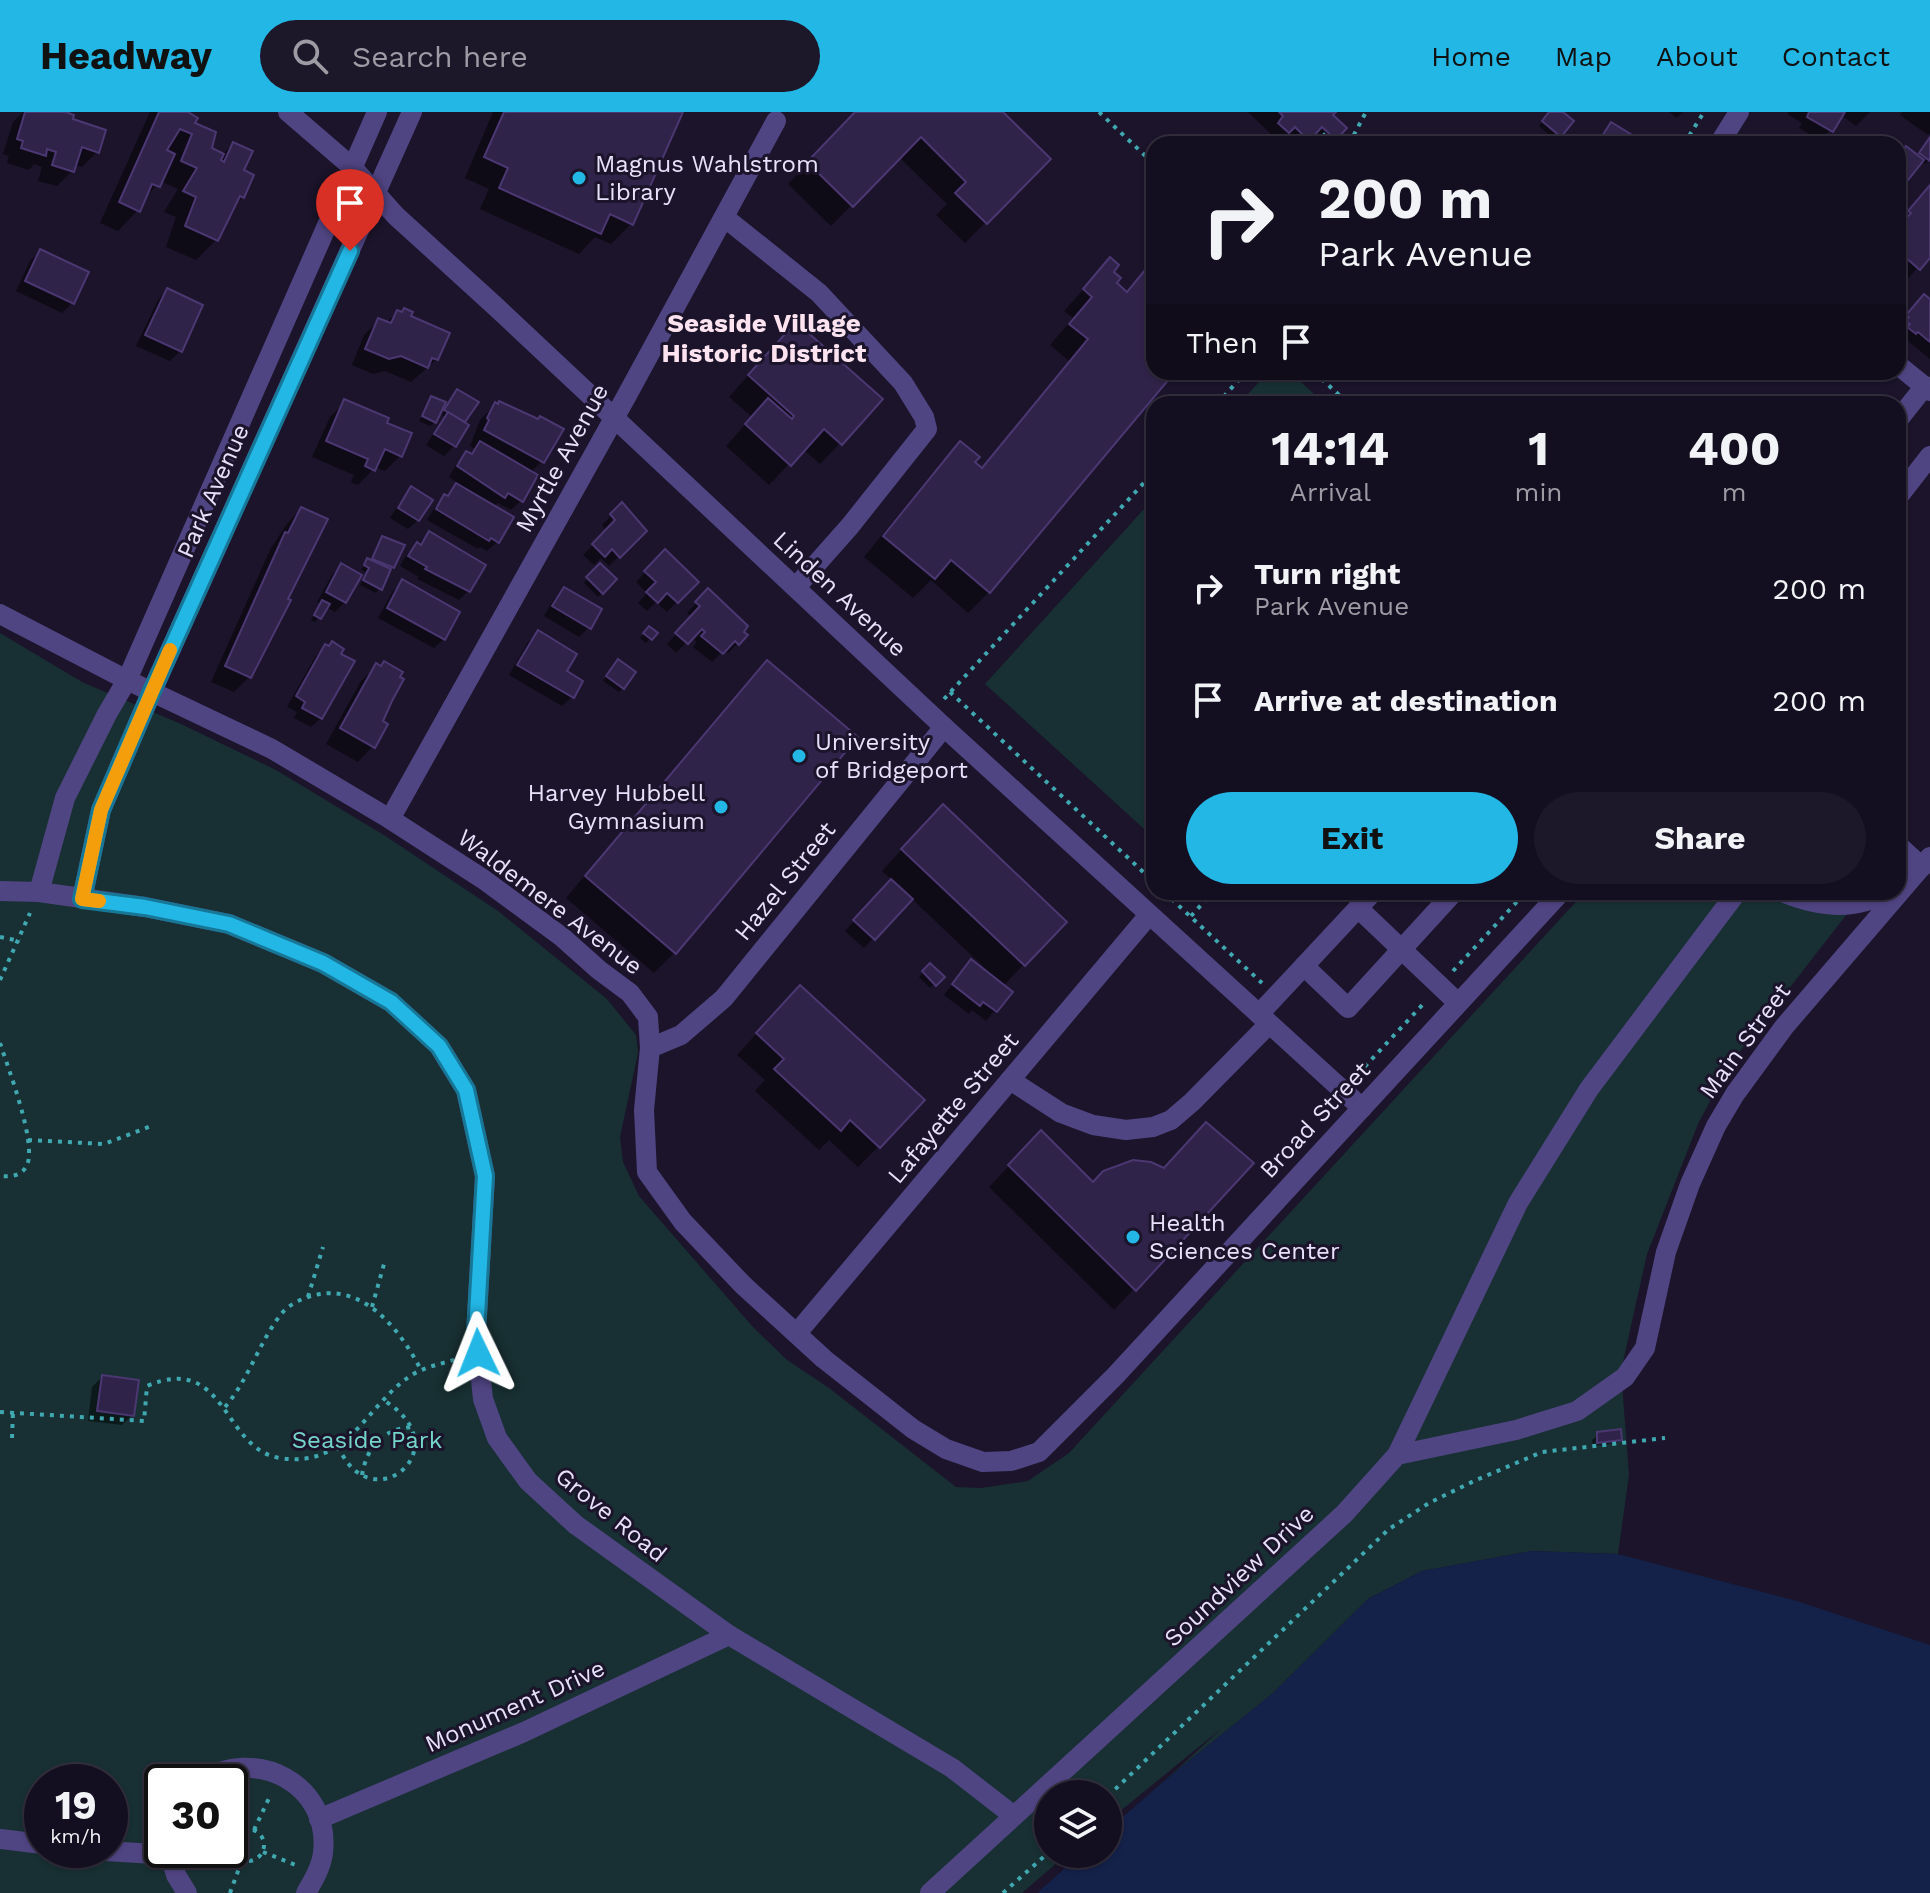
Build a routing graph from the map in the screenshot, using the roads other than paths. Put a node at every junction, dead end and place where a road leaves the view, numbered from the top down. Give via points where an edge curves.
1 (288, 112) edge
2 (377, 112) edge
3 (412, 112) edge
4 (1739, 112) edge
5 (776, 121) dead end
6 (1724, 136) edge
7 (352, 167) junction
8 (376, 194) junction
9 (724, 217) junction
10 (1906, 371) edge
11 (1927, 388) edge
12 (1906, 411) edge
13 (615, 417) junction
14 (1930, 456) edge
15 (1906, 487) edge
16 (796, 587) junction
17 (0, 614) edge
18 (127, 680) junction
19 (152, 691) junction
20 (944, 727) junction
21 (390, 819) junction
22 (1906, 850) edge
23 (1926, 862) edge
24 (1906, 878) edge
25 (1906, 885) edge
26 (0, 891) edge
27 (33, 892) junction
28 (82, 899) junction
29 (1366, 900) edge
30 (1447, 900) edge
31 (1554, 900) edge
32 (1731, 900) edge
33 (1803, 900) edge
34 (1872, 900) edge
35 (1893, 900) edge
36 (1358, 908) junction
37 (1149, 915) junction
38 (1401, 950) junction
39 (1304, 966) junction
40 (1458, 1003) junction
41 (1264, 1019) junction
42 (650, 1048) junction
43 (1010, 1080) junction
44 (1362, 1108) junction
45 (797, 1333) junction
46 (1039, 1452) joint
47 (1397, 1455) junction
48 (729, 1635) junction
49 (248, 1767) edge
50 (1014, 1816) junction
51 (319, 1819) junction
52 (0, 1839) edge
53 (24, 1842) edge
54 (174, 1868) edge
55 (187, 1893) edge
56 (306, 1893) edge
57 (930, 1893) edge

1 - 7 street, Linden Avenue
2 - 7 street, Park Avenue
3 - 8 street, Park Avenue
4 - 6 street
5 - 9 street, Myrtle Avenue
7 - 8 street, Linden Avenue
7 - 18 street, Park Avenue
8 - 13 street, Linden Avenue
8 - 19 street, Park Avenue
9 - 13 street, Myrtle Avenue
9 - 16 street via 819,293 903,383 927,429
10 - 11 street
11 - 12 street
13 - 16 street, Linden Avenue
13 - 21 street, Myrtle Avenue
14 - 15 street
16 - 20 street, Linden Avenue
17 - 18 street, Waldemere Avenue
18 - 19 street, Waldemere Avenue
18 - 27 street, Park Avenue via 65,798
19 - 21 street, Waldemere Avenue via 272,749
19 - 28 street, Park Avenue via 101,810
20 - 37 street, Linden Avenue
20 - 42 street, Hazel Street via 724,998 681,1035
21 - 42 street, Waldemere Avenue via 483,879 630,993 648,1017
22 - 23 street
23 - 24 street
23 - 25 street, Main Street
26 - 27 street, Grove Road
27 - 28 street, Grove Road
28 - 48 street, Grove Road via 229,924 323,963 391,1002 439,1046 466,1090 485,1176 476,1333 483,1399 497,1438 528,1481 576,1525
29 - 36 street
30 - 38 street
31 - 40 street, Broad Street
32 - 47 street, Soundview Drive via 1589,1089 1518,1203
33 - 34 street via 1854,905
35 - 47 street, Main Street via 1784,1027 1716,1126 1666,1252 1645,1348 1625,1377 1577,1411
36 - 38 street
36 - 39 street
37 - 41 street, Linden Avenue
37 - 43 street, Lafayette Street
38 - 39 street via 1348,1008
38 - 40 street
39 - 41 street
40 - 44 street, Broad Street
41 - 43 street via 1192,1102 1153,1127 1093,1125 1061,1113
41 - 44 street, Linden Avenue
42 - 45 street, Waldemere Avenue via 644,1110 647,1172 683,1222
43 - 45 street, Lafayette Street
44 - 46 street, Broad Street
45 - 46 street, Waldemere Avenue via 913,1429 946,1449 983,1462
47 - 50 street, Soundview Drive via 1344,1514
48 - 50 street, Grove Road via 952,1768
48 - 51 street, Monument Drive via 524,1732
49 - 51 street via 280,1774 304,1793
50 - 57 street, Soundview Drive
51 - 56 street via 323,1855
52 - 53 street
54 - 55 street

